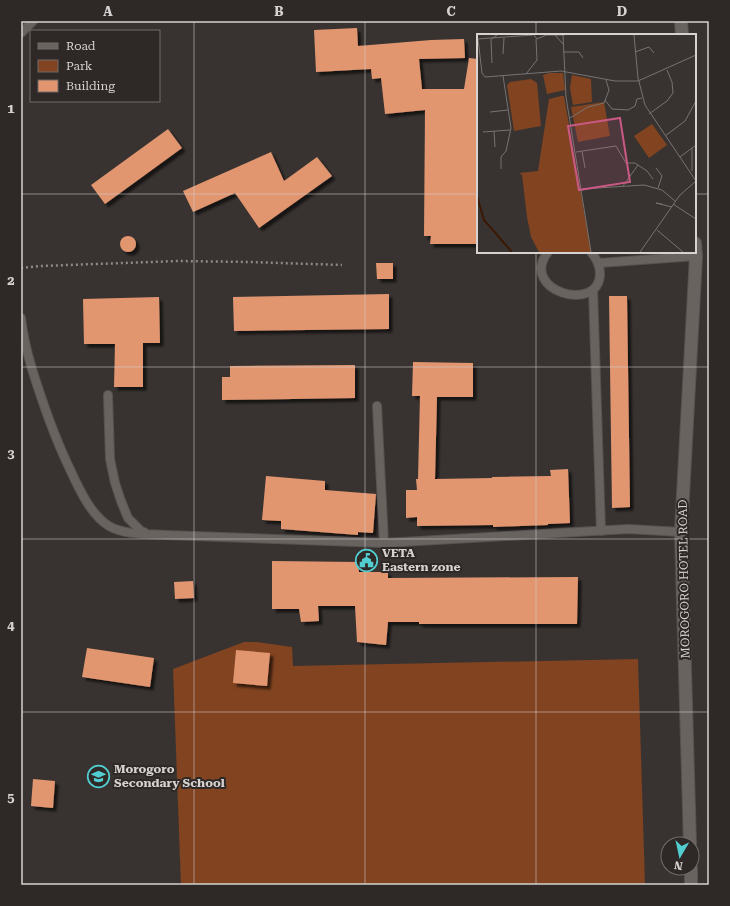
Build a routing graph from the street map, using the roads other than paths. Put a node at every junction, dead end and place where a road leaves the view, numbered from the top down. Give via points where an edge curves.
1 (33, 21) edge
2 (681, 21) edge
3 (21, 33) edge
4 (682, 34) edge
5 (547, 253) edge
6 (592, 253) edge
7 (696, 253) edge
8 (696, 256) junction
9 (599, 263) junction
10 (593, 290) junction
11 (21, 318) edge
12 (108, 396) dead end
13 (377, 406) dead end
14 (602, 531) junction
15 (681, 532) junction
16 (166, 535) junction
17 (384, 543) junction
18 (690, 836) edge

1 - 3 lane
2 - 4 street
5 - 10 lane via 542,262 542,273 547,283 557,291 571,294 584,294
6 - 9 lane
7 - 8 street, MOROGORO HOTEL ROAD
8 - 9 lane
8 - 15 street, MOROGORO HOTEL ROAD
9 - 10 lane via 599,281
10 - 14 lane
11 - 16 lane via 26,348 46,412 62,452 90,506 111,527 131,532
12 - 16 lane via 111,464 125,513 142,532
13 - 17 lane
14 - 15 lane via 628,529
14 - 17 lane
15 - 18 street, MOROGORO HOTEL ROAD
16 - 17 lane

